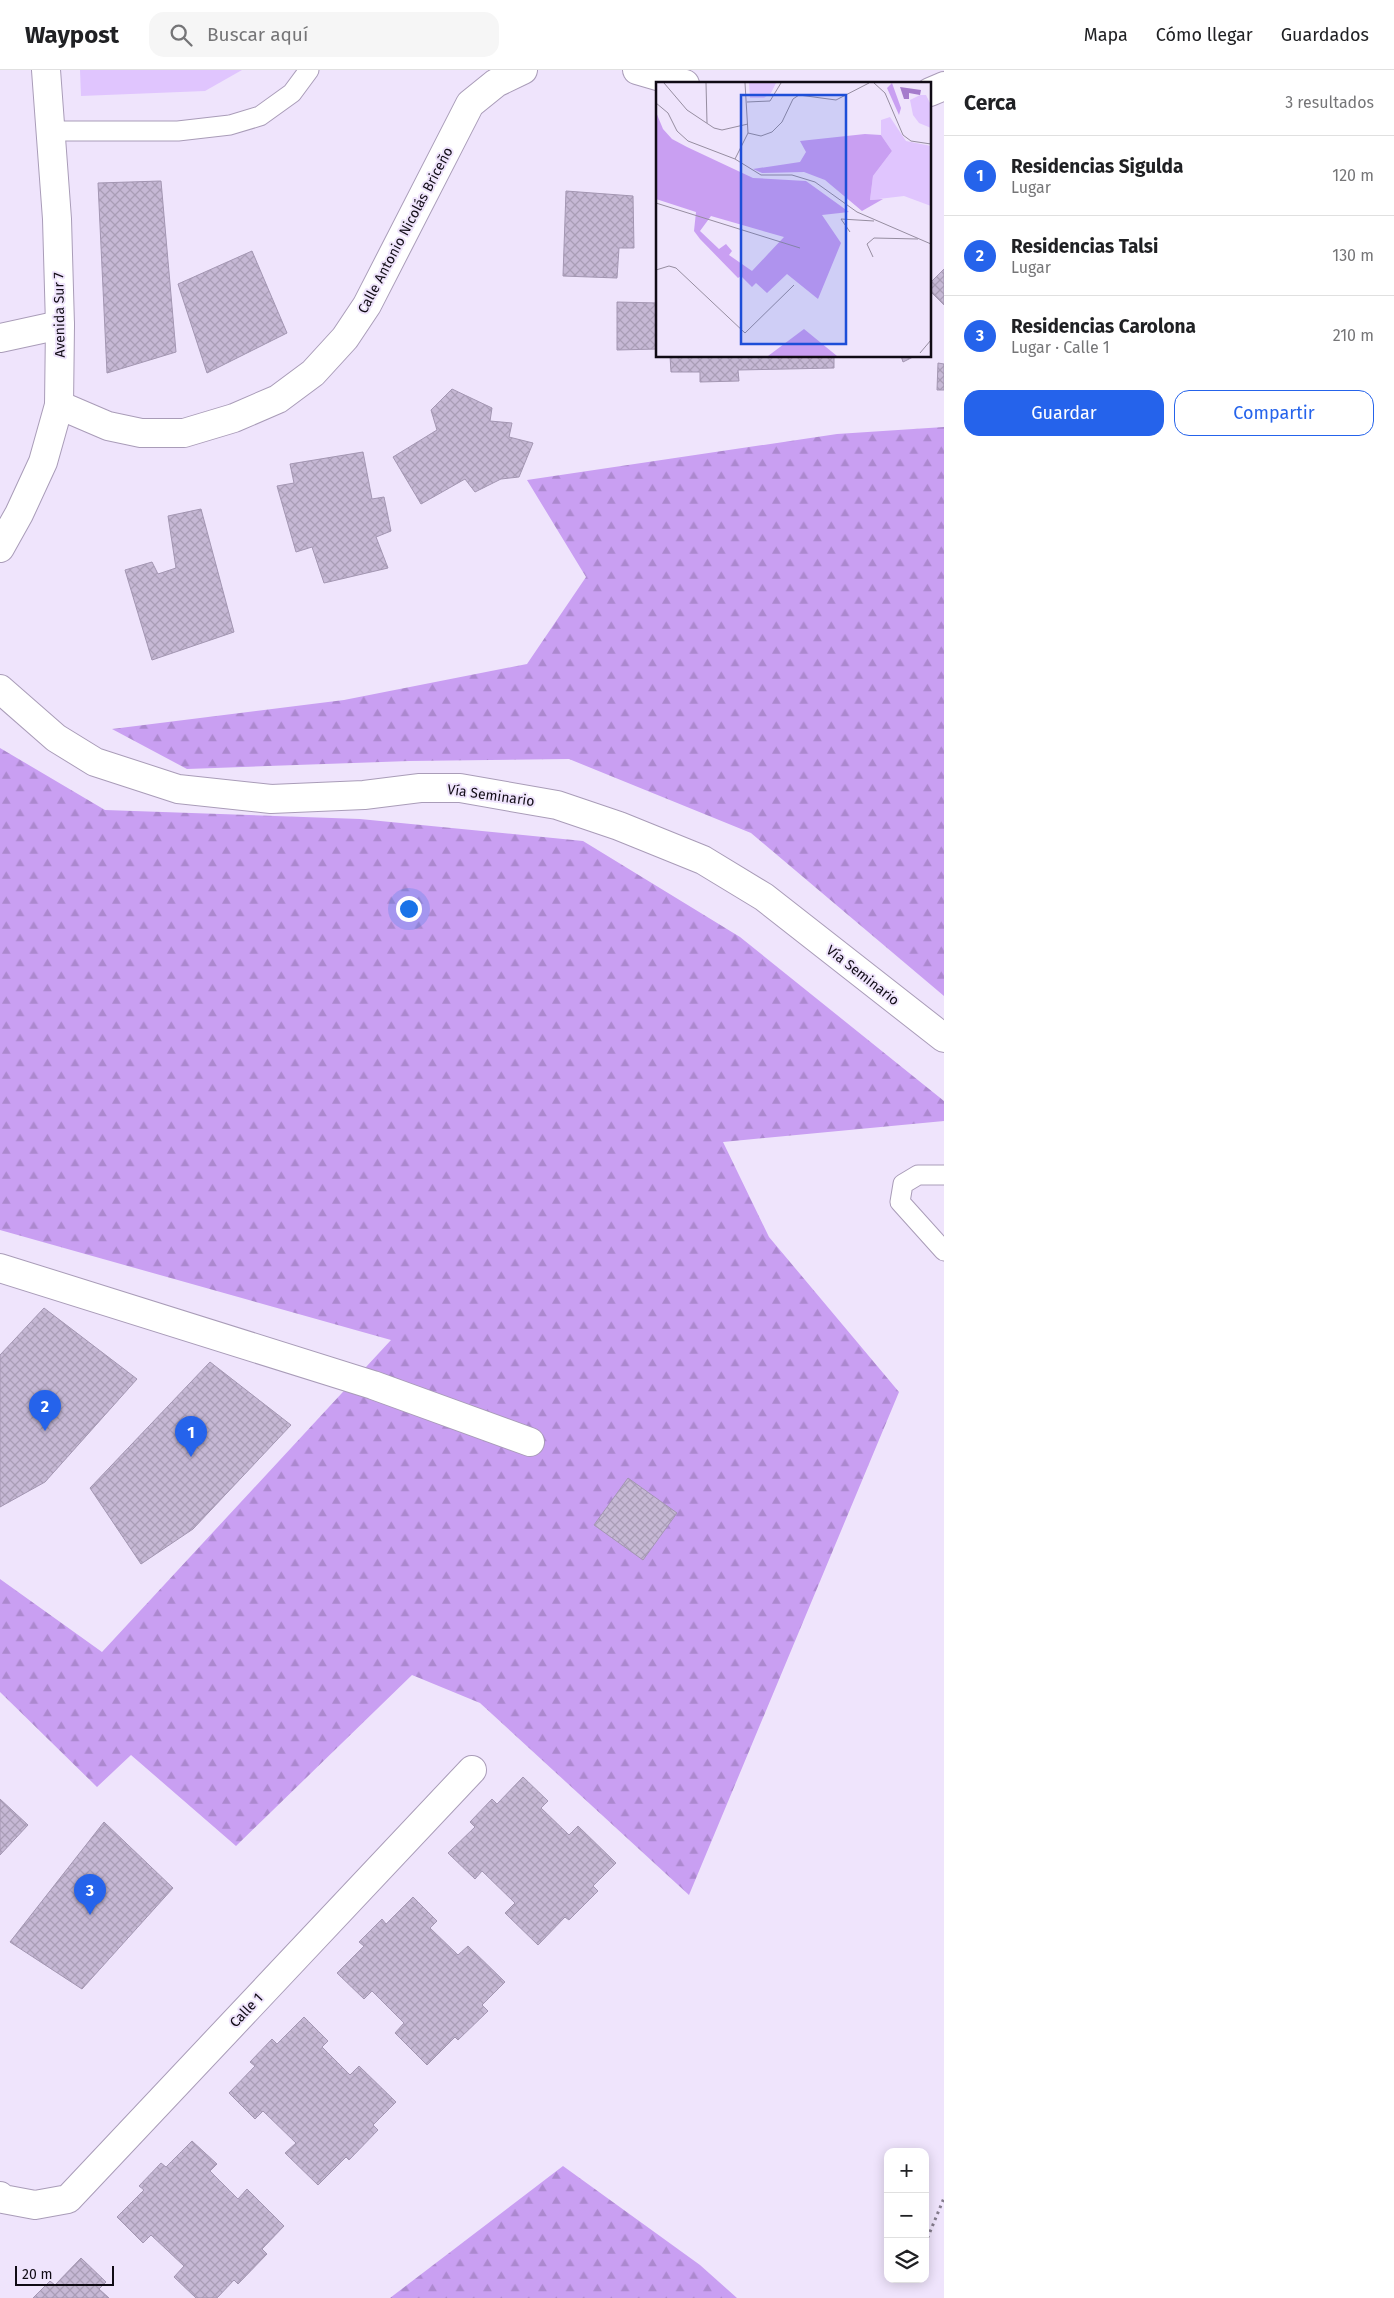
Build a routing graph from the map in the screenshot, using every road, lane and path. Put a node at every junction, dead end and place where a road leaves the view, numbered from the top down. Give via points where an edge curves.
1 (46, 70) edge
2 (309, 70) edge
3 (523, 70) edge
4 (637, 70) edge
5 (679, 82) edge
6 (944, 86) edge
7 (932, 91) edge
8 (51, 131) junction
9 (60, 325) junction
10 (0, 338) edge
11 (59, 405) junction
12 (0, 548) edge
13 (0, 689) edge
14 (944, 1038) edge
15 (944, 1175) edge
16 (944, 1251) edge
17 (0, 1268) edge
18 (530, 1442) dead end
19 (472, 1770) dead end
20 (0, 2196) edge
21 (944, 2198) edge
22 (927, 2238) edge

1 - 8 street, Avenida Sur 7
2 - 8 lane via 292,94 260,116 230,125 178,131
3 - 11 street, Calle Antonio Nicolás Briceño via 496,83 470,104 368,305 345,338 313,373 278,399 234,418 184,433 141,433 108,426
4 - 5 street
6 - 7 street
8 - 9 street, Avenida Sur 7
9 - 10 street
9 - 11 street, Avenida Sur 7
11 - 12 street, Avenida Sur 7 via 42,462
13 - 14 street, Vía Seminario via 56,738 95,762 178,789 271,799 460,788 557,805 611,823 703,860 764,897
15 - 16 lane via 918,1175 903,1184 900,1202
17 - 18 street via 373,1385
19 - 20 street, Calle 1 via 68,2199 35,2205
21 - 22 path

